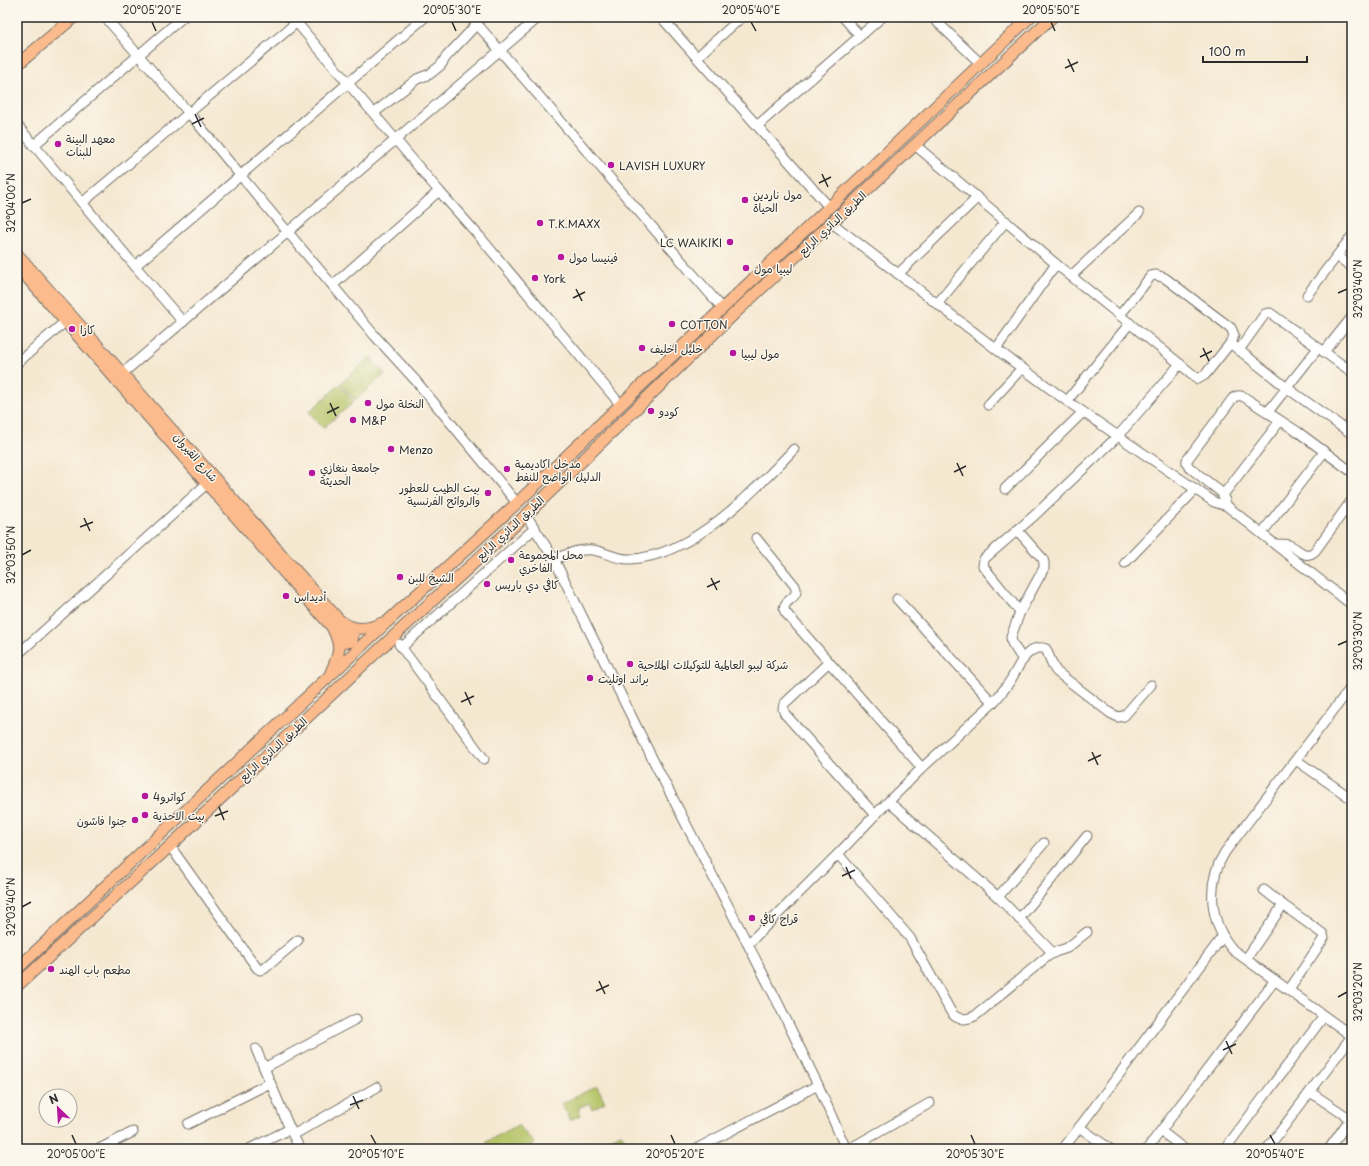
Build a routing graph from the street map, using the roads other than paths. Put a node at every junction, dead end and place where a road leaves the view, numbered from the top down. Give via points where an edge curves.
1 (74, 17) edge
2 (105, 17) edge
3 (183, 17) edge
4 (425, 17) edge
5 (539, 17) edge
6 (661, 17) edge
7 (742, 17) edge
8 (843, 17) edge
9 (882, 17) edge
10 (932, 17) edge
11 (1030, 17) edge
12 (1052, 17) edge
13 (297, 19) edge
14 (474, 20) edge
15 (860, 36) junction
16 (500, 51) junction
17 (139, 55) junction
18 (697, 57) junction
19 (981, 64) junction
20 (17, 65) edge
21 (347, 83) junction
22 (189, 112) junction
23 (374, 113) junction
24 (17, 125) edge
25 (758, 125) junction
26 (396, 140) junction
27 (915, 145) junction
28 (33, 146) junction
29 (864, 174) junction
30 (240, 175) junction
31 (873, 184) junction
32 (440, 191) junction
33 (977, 198) junction
34 (82, 203) junction
35 (829, 207) junction
36 (1139, 212) dead end
37 (1006, 221) junction
38 (832, 223) junction
39 (288, 232) junction
40 (1352, 236) edge
41 (17, 254) edge
42 (1337, 256) junction
43 (1056, 264) junction
44 (17, 266) edge
45 (135, 266) junction
46 (1352, 267) edge
47 (898, 274) junction
48 (1071, 276) junction
49 (333, 285) junction
50 (1307, 294) dead end
51 (937, 304) junction
52 (722, 309) junction
53 (1120, 315) junction
54 (1352, 317) edge
55 (66, 321) junction
56 (183, 322) junction
57 (1130, 323) junction
58 (1230, 343) junction
59 (996, 349) junction
60 (1239, 350) junction
61 (1321, 350) junction
62 (17, 363) edge
63 (1180, 364) junction
64 (1022, 368) junction
65 (1352, 372) edge
66 (123, 373) junction
67 (1287, 388) junction
68 (1067, 401) junction
69 (620, 404) junction
70 (988, 405) dead end
71 (1083, 412) junction
72 (1267, 412) junction
73 (1280, 421) junction
74 (1352, 434) edge
75 (1118, 436) junction
76 (794, 450) dead end
77 (1324, 452) junction
78 (1352, 472) edge
79 (211, 481) junction
80 (1005, 488) dead end
81 (1196, 489) junction
82 (1223, 495) junction
83 (1352, 500) edge
84 (517, 503) junction
85 (1227, 506) junction
86 (526, 515) junction
87 (535, 528) junction
88 (1017, 530) junction
89 (1262, 533) junction
90 (756, 538) dead end
91 (1275, 544) junction
92 (554, 559) junction
93 (1125, 563) dead end
94 (897, 599) dead end
95 (1352, 605) edge
96 (1020, 612) junction
97 (388, 621) junction
98 (337, 624) junction
99 (393, 636) junction
100 (402, 647) junction
101 (17, 655) edge
102 (1023, 660) junction
103 (829, 662) junction
104 (329, 678) junction
105 (1151, 685) dead end
106 (1352, 686) edge
107 (993, 703) junction
108 (484, 758) dead end
109 (1296, 760) junction
110 (922, 768) junction
111 (1352, 799) edge
112 (889, 802) junction
113 (875, 815) junction
114 (1087, 836) dead end
115 (1044, 843) dead end
116 (170, 846) junction
117 (838, 854) junction
118 (1264, 890) dead end
119 (998, 897) junction
120 (1283, 904) junction
121 (1019, 919) junction
122 (1087, 932) dead end
123 (1223, 936) junction
124 (298, 940) dead end
125 (748, 944) junction
126 (1053, 953) junction
127 (1246, 959) junction
128 (17, 969) edge
129 (1274, 980) junction
130 (17, 986) edge
131 (1289, 990) junction
132 (1324, 1016) junction
133 (356, 1019) dead end
134 (1352, 1036) edge
135 (256, 1049) dead end
136 (264, 1068) junction
137 (270, 1083) junction
138 (818, 1085) junction
139 (377, 1086) dead end
140 (1310, 1092) junction
141 (930, 1103) dead end
142 (1351, 1120) edge
143 (188, 1124) dead end
144 (1080, 1127) junction
145 (1161, 1131) junction
146 (133, 1132) dead end
147 (291, 1132) junction
148 (105, 1148) edge
149 (249, 1149) edge
150 (300, 1149) edge
151 (696, 1149) edge
152 (848, 1149) edge
153 (1063, 1149) edge
154 (1110, 1149) edge
155 (1147, 1149) edge
156 (1184, 1149) edge
157 (1225, 1149) edge
158 (1267, 1149) edge
159 (1329, 1149) edge

1 - 20 main road
2 - 17 street
3 - 17 street
4 - 21 street
5 - 16 street
6 - 18 street
7 - 18 street
8 - 15 street
9 - 15 street
10 - 19 street
11 - 19 main road, الطريق الدائري الرابع
12 - 27 main road, الطريق الدائري الرابع
13 - 21 street
13 - 22 street
14 - 16 street
14 - 23 street via 441,66 418,79
15 - 25 street
16 - 26 street
16 - 52 street
17 - 22 street
17 - 28 street
18 - 25 street
19 - 29 main road, الطريق الدائري الرابع
21 - 23 street
21 - 30 street
22 - 30 street
22 - 34 street
23 - 26 street
24 - 28 street
25 - 35 street
26 - 32 street
26 - 39 street
27 - 31 main road, الطريق الدائري الرابع
27 - 33 street
28 - 34 street
29 - 31 main road
29 - 35 main road, الطريق الدائري الرابع
30 - 39 street
30 - 45 street
31 - 38 main road, الطريق الدائري الرابع
32 - 49 street
32 - 69 street
33 - 37 street
33 - 47 street
34 - 45 street
35 - 52 main road, الطريق الدائري الرابع
36 - 48 street
37 - 43 street
37 - 51 street
38 - 47 street
38 - 86 main road, الطريق الدائري الرابع
39 - 49 street
39 - 56 street
40 - 42 street
41 - 66 main road, شارع القيروان
42 - 46 street
42 - 50 street
43 - 48 street
43 - 59 street
44 - 55 main road, شارع القيروان
45 - 56 street
47 - 51 street
48 - 53 street
49 - 84 street
51 - 59 street
52 - 69 main road, الطريق الدائري الرابع
53 - 57 street
53 - 58 street via 1151,276 1159,276 1231,328 1234,335
54 - 61 street
55 - 62 street
55 - 79 main road, شارع القيروان
56 - 66 street
57 - 63 street
57 - 68 street
58 - 60 street
58 - 63 street via 1201,378 1195,377
59 - 64 street
60 - 61 street via 1265,314 1270,313
60 - 67 street
61 - 65 street
61 - 67 street
63 - 75 street
64 - 68 street
64 - 70 street
66 - 79 main road, شارع القيروان
67 - 72 street
67 - 74 street
68 - 71 street
69 - 84 main road, الطريق الدائري الرابع
71 - 75 street
71 - 80 street
72 - 73 street
72 - 82 street via 1244,397 1236,396 1187,460 1188,466
73 - 77 street
73 - 82 street
75 - 81 street
75 - 88 street
76 - 92 street via 734,508 684,544 646,557 630,559 587,549
77 - 78 street
77 - 89 street
79 - 98 main road, شارع القيروان
79 - 101 street
81 - 85 street via 1214,502
81 - 93 street
82 - 85 street
83 - 91 street via 1311,554 1307,555 1288,545
84 - 97 main road, الطريق الدائري الرابع
85 - 89 street
86 - 87 street
86 - 99 main road, الطريق الدائري الرابع
87 - 92 street
87 - 100 street
88 - 96 street via 1044,563 1044,568
88 - 96 street via 985,557 982,564
89 - 91 street
90 - 103 street via 797,590 784,605 785,612
91 - 95 street
92 - 125 street via 649,752
94 - 107 street
96 - 102 street via 1011,641
97 - 98 main road, شارع القيروان via 363,629
97 - 104 main road, الطريق الدائري الرابع
98 - 104 main road, شارع القيروان via 340,650
99 - 100 street
99 - 116 main road, الطريق الدائري الرابع
100 - 108 street
102 - 105 street via 1032,650 1046,649 1057,672 1118,717 1124,716
102 - 107 street
103 - 110 street
103 - 113 street via 784,704 783,709
104 - 128 main road, الطريق الدائري الرابع
106 - 109 street
107 - 110 street
109 - 111 street
109 - 123 street via 1218,863 1212,902
110 - 112 street
112 - 113 street
112 - 119 street
113 - 117 street
114 - 121 street
115 - 119 street
116 - 124 street via 257,968 264,969
116 - 130 main road, الطريق الدائري الرابع
117 - 125 street
117 - 126 street via 910,938 956,1017 963,1019 975,1016
118 - 120 street
119 - 121 street
120 - 127 street
120 - 131 street via 1324,938
121 - 126 street
122 - 126 street via 1067,948
123 - 127 street via 1233,950
123 - 144 street
125 - 138 street
127 - 129 street
129 - 131 street
129 - 145 street
131 - 132 street
132 - 134 street
132 - 157 street
133 - 136 street
134 - 140 street
135 - 136 street
136 - 137 street
137 - 143 street
137 - 147 street
138 - 151 street
138 - 152 street
139 - 147 street
140 - 142 street
140 - 158 street
141 - 152 street
142 - 159 street
144 - 153 street
144 - 154 street
145 - 155 street
145 - 156 street
146 - 148 street
147 - 149 street
147 - 150 street

